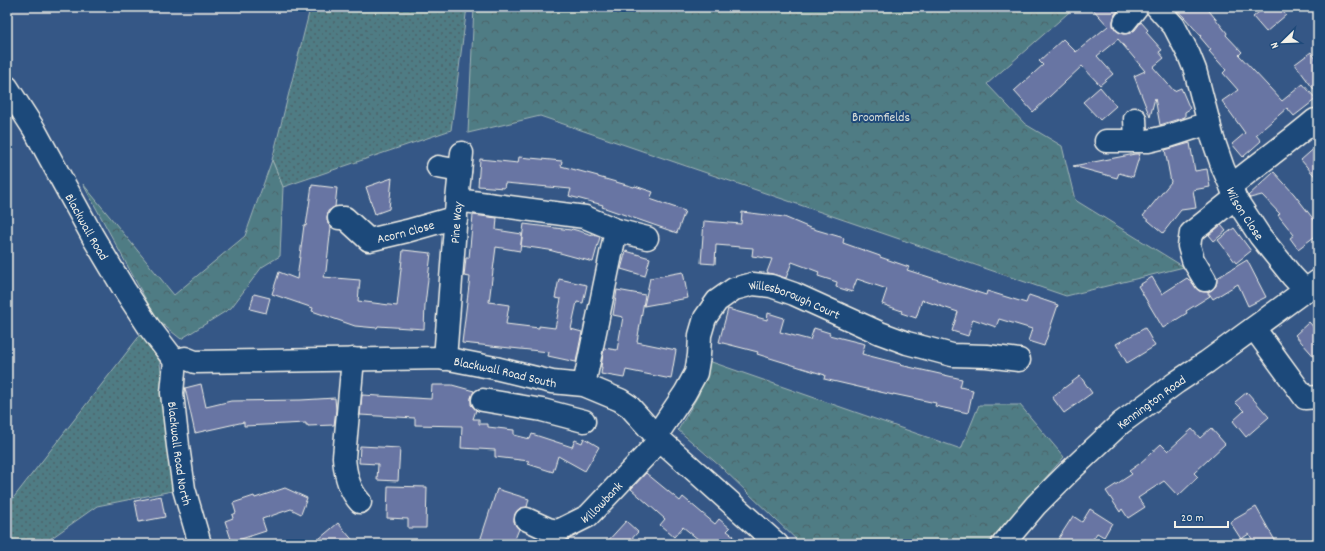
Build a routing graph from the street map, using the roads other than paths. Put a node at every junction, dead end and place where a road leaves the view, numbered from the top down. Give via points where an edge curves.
1 (1157, 7) edge
2 (7, 87) edge
3 (1135, 119) dead end
4 (1315, 120) dead end
5 (1208, 123) junction
6 (1136, 140) junction
7 (1106, 141) dead end
8 (438, 167) dead end
9 (1233, 192) junction
10 (457, 210) junction
11 (340, 218) dead end
12 (616, 230) junction
13 (648, 238) dead end
14 (1205, 280) dead end
15 (1312, 286) edge
16 (1254, 328) junction
17 (353, 359) junction
18 (445, 359) junction
19 (175, 360) junction
20 (1019, 360) dead end
21 (552, 382) junction
22 (584, 386) junction
23 (1318, 397) edge
24 (484, 400) dead end
25 (542, 410) junction
26 (584, 421) dead end
27 (658, 437) junction
28 (360, 502) dead end
29 (526, 520) dead end
30 (546, 536) edge
31 (200, 544) edge
32 (778, 544) edge
33 (1003, 544) edge

1 - 5 street, Wilson Close via 1174,26 1189,55
2 - 19 street, Blackwall Road via 34,129 124,289
3 - 6 street
4 - 9 street via 1270,155
5 - 6 street via 1162,138
5 - 9 street, Wilson Close
6 - 7 street
8 - 10 street via 461,162
9 - 14 street via 1191,233 1189,246 1193,260
9 - 15 street, Wilson Close via 1260,236 1292,276
10 - 11 street, Acorn Close via 446,220 369,240 345,218
10 - 12 street, Pine Way via 585,217
10 - 18 street, Pine Way
12 - 13 street, Pine Way
12 - 22 street
15 - 16 street, Kennington Road
16 - 23 street via 1305,398
16 - 33 street, Kennington Road via 1121,423 1065,476
17 - 18 street, Blackwall Road South
17 - 19 street, Blackwall Road South via 195,362 185,358
17 - 28 street via 344,457 349,486
18 - 21 street, Blackwall Road South
19 - 31 street, Blackwall Road North via 172,393 178,446 184,489
20 - 27 street, Willesborough Court via 952,355 907,343 794,294 771,286 753,284 734,289 717,301 705,318 700,335 696,374
21 - 22 street, Blackwall Road South
21 - 25 street
22 - 27 street, Blackwall Road South via 629,406
24 - 25 street
25 - 26 street
27 - 30 street, Willowbank via 645,456 588,516
27 - 32 street, Blackwall Road South
29 - 30 street, Willowbank

